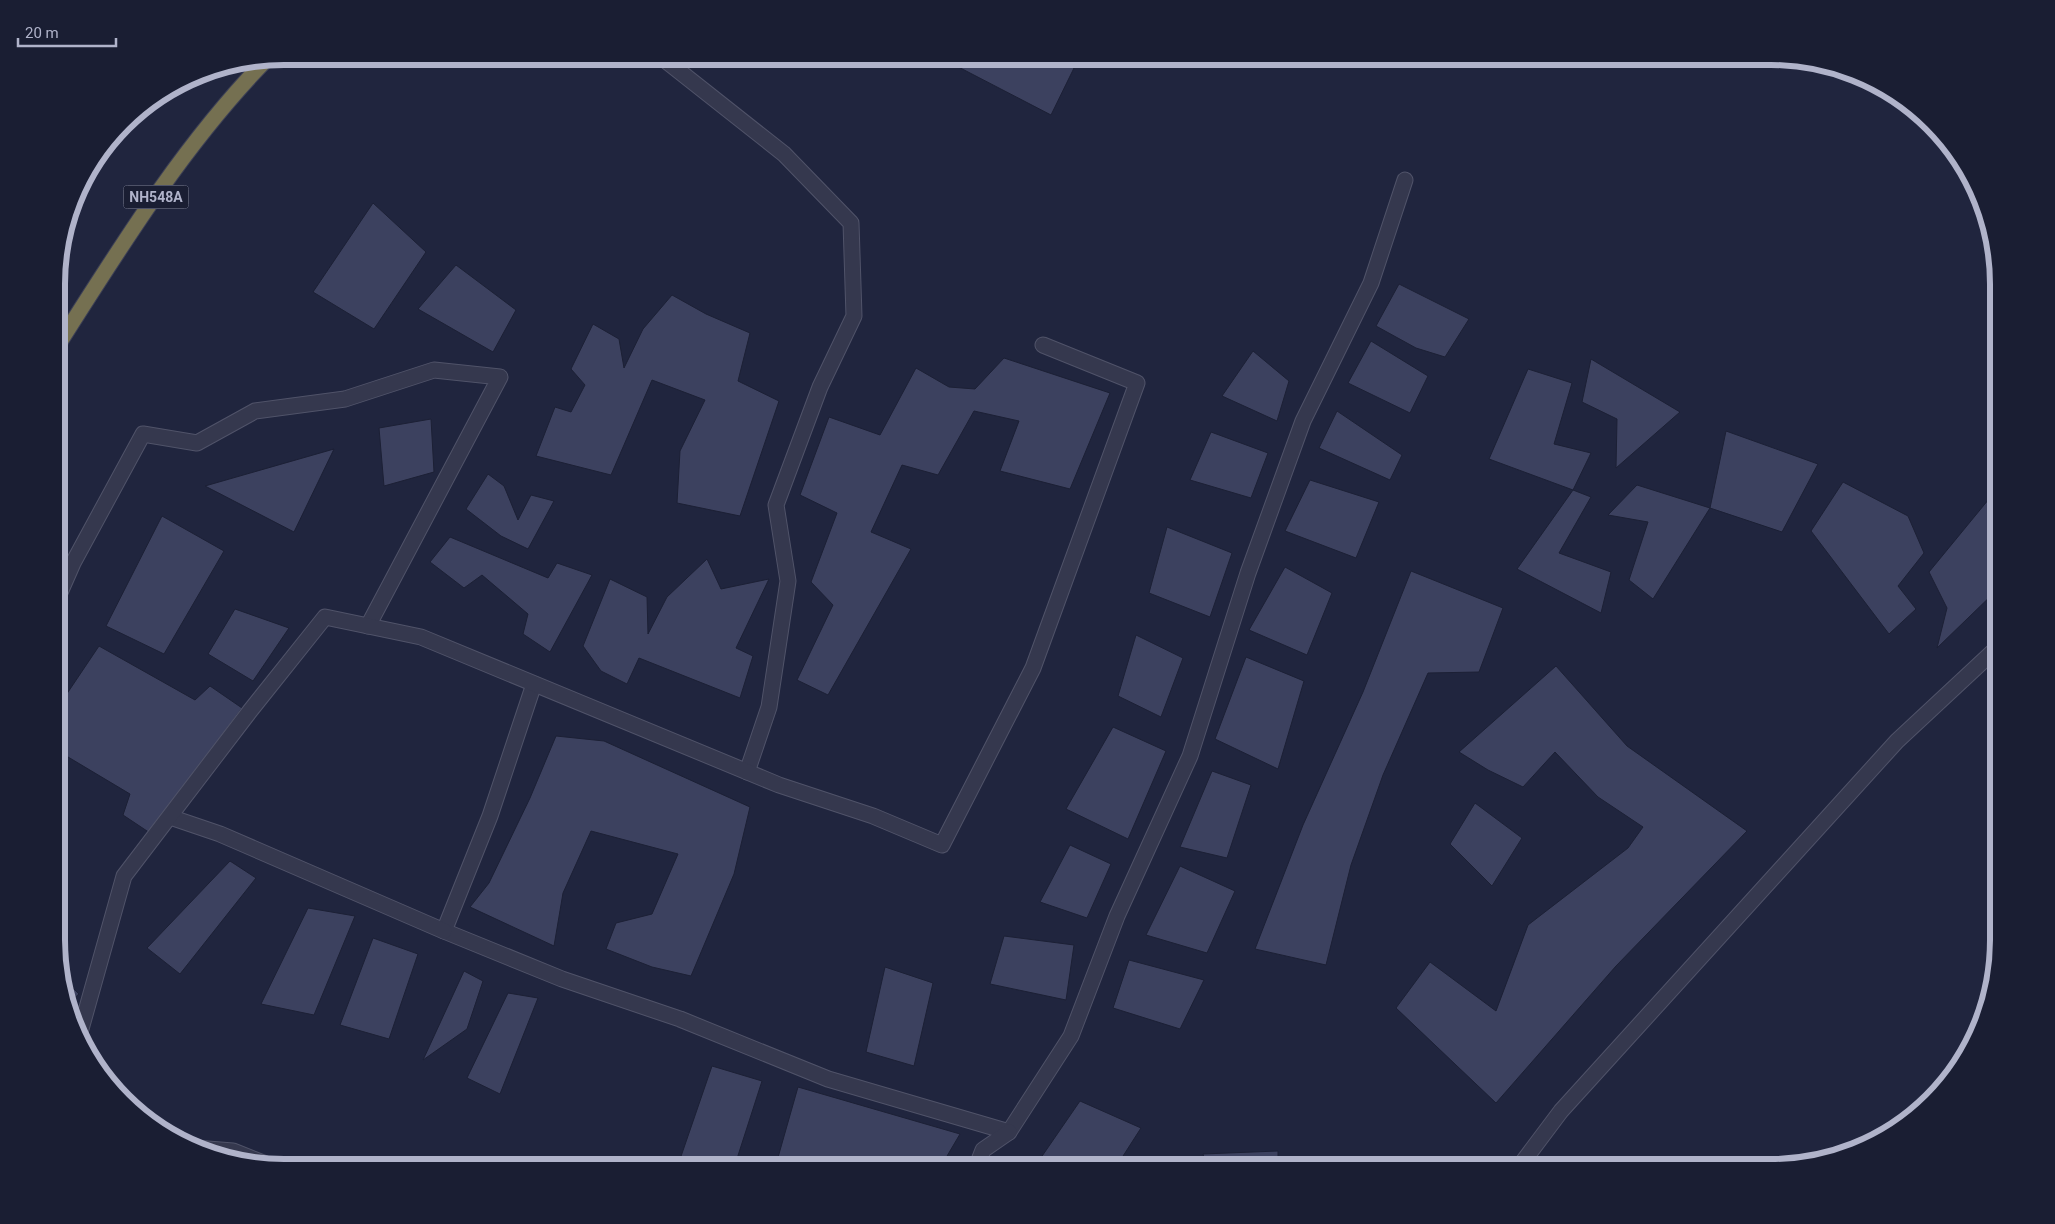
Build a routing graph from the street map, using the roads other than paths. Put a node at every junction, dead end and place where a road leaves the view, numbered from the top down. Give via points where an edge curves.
1 (671, 65) edge
2 (260, 66) edge
3 (1405, 180) dead end
4 (65, 334) edge
5 (1044, 345) dead end
6 (65, 582) edge
7 (368, 626) junction
8 (1990, 654) edge
9 (534, 684) junction
10 (747, 772) junction
11 (170, 818) junction
12 (444, 931) junction
13 (82, 1025) edge
14 (1009, 1132) junction
15 (222, 1150) edge
16 (244, 1155) edge
17 (980, 1159) edge
18 (1525, 1159) edge

1 - 10 street via 784,154 852,223 854,316 820,386 776,506 788,581 769,707
2 - 4 highway, NH548A via 227,100 163,186
3 - 14 street via 1371,283 1303,421 1248,573 1190,756 1117,916 1071,1036
5 - 10 street via 1137,383 1033,668 942,845 873,816
6 - 7 street via 143,434 197,442 255,411 345,399 434,370 500,377
7 - 9 street via 421,637
7 - 11 street via 325,617
8 - 18 street via 1897,741 1561,1111
9 - 10 street
9 - 12 street via 490,816
11 - 12 street via 220,834
11 - 13 street via 124,876
12 - 14 street via 562,979 680,1019 828,1080
14 - 17 street via 983,1150
15 - 16 street

